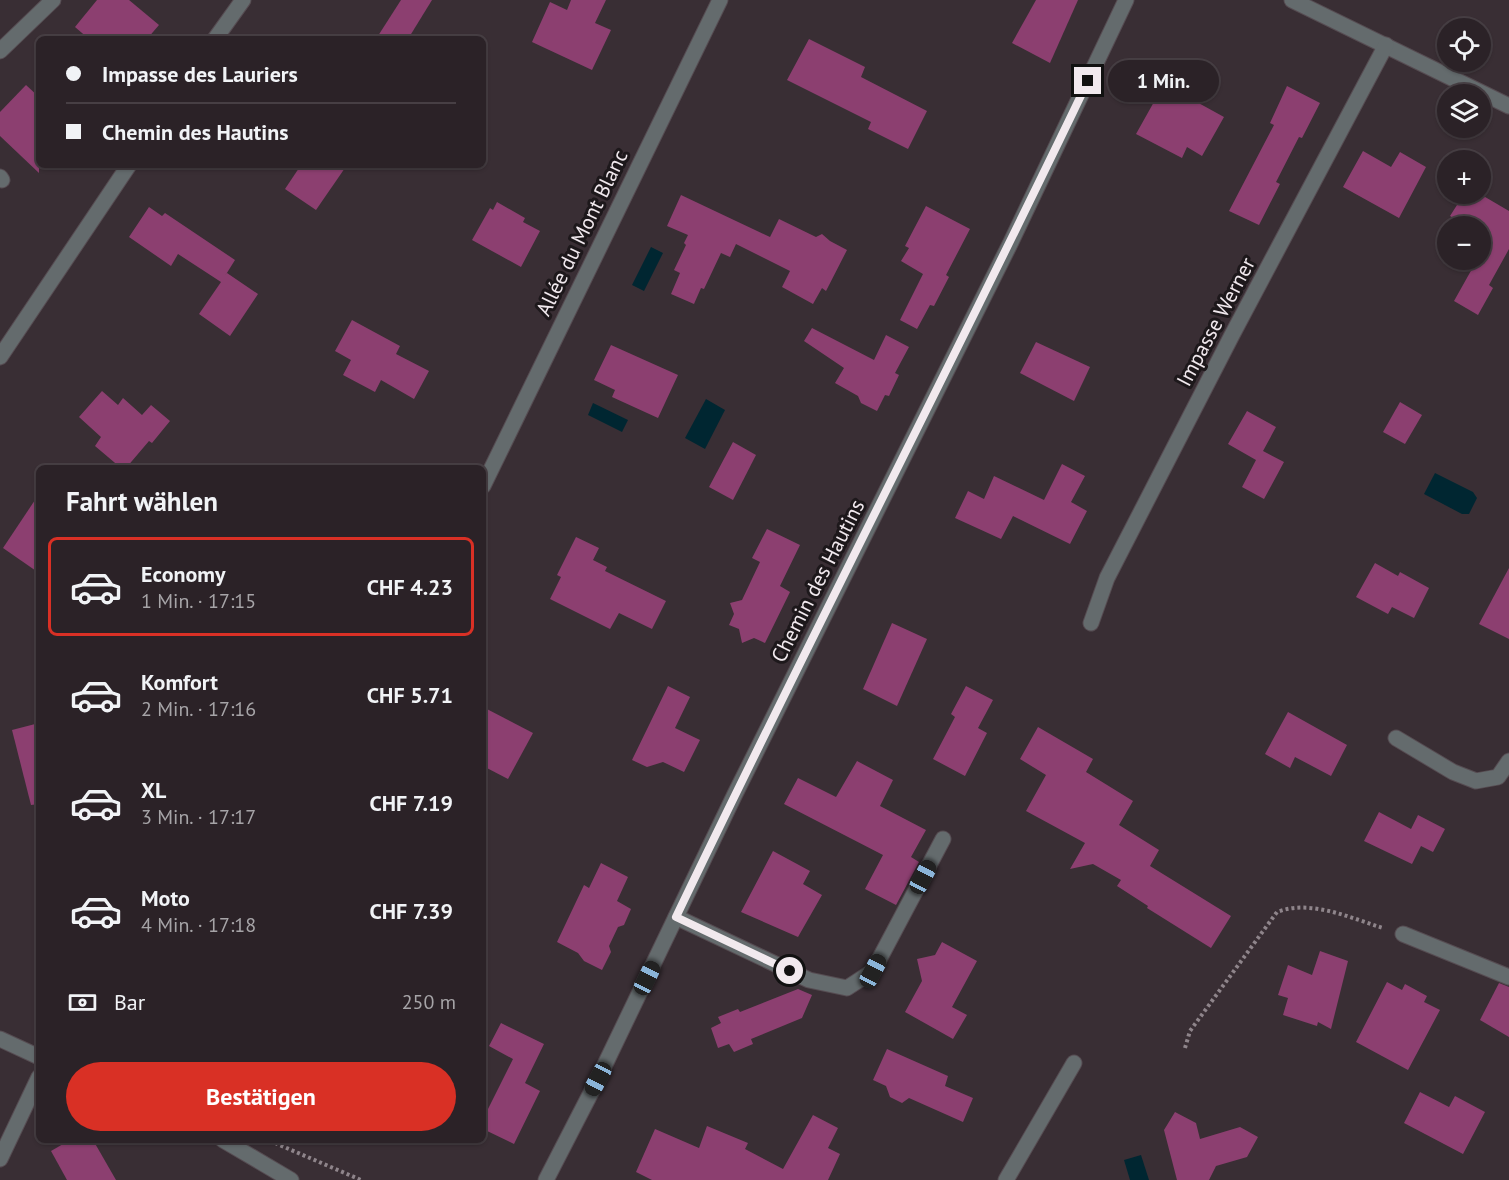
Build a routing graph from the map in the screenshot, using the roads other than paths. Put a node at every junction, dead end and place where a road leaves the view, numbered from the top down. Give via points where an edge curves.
1 (53, 0) edge
2 (243, 0) edge
3 (720, 0) edge
4 (1126, 0) edge
5 (1293, 0) edge
6 (217, 36) edge
7 (1386, 45) junction
8 (0, 51) edge
9 (1509, 106) edge
10 (127, 168) edge
11 (0, 357) edge
12 (486, 480) edge
13 (1091, 623) dead end
14 (1396, 738) dead end
15 (1509, 761) edge
16 (943, 839) dead end
17 (676, 917) junction
18 (1404, 934) road end
19 (1509, 977) edge
20 (0, 1039) edge
21 (36, 1056) edge
22 (1074, 1063) dead end
23 (36, 1083) edge
24 (228, 1143) edge
25 (0, 1159) edge
26 (291, 1180) edge
27 (546, 1180) edge
28 (1006, 1180) edge

1 - 8 street
2 - 6 street
3 - 12 street, Allée du Mont Blanc
4 - 17 street, Chemin des Hautins via 1011,242
5 - 7 street
7 - 9 street
7 - 13 street, Impasse Werner via 1107,578
10 - 11 street
14 - 15 street via 1476,781 1498,777
16 - 17 street via 873,971 847,988 808,980
17 - 27 street, Chemin des Hautins
18 - 19 street
20 - 21 street
22 - 28 street
23 - 25 street
24 - 26 street

